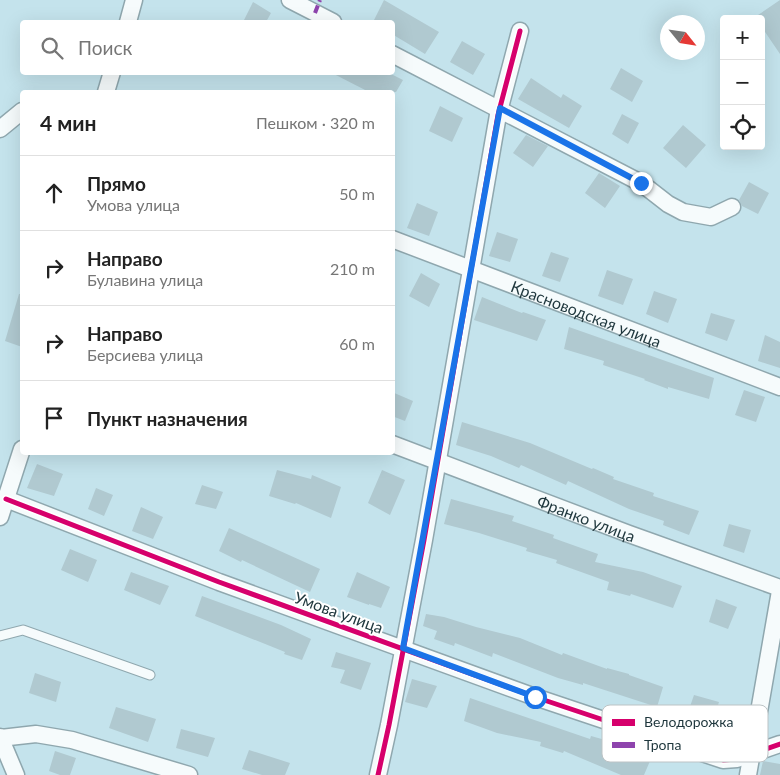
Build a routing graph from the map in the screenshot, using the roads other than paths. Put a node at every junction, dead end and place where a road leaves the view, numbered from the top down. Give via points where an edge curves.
1 (134, 0) edge
2 (290, 0) edge
3 (317, 6) edge
4 (129, 20) edge
5 (331, 20) edge
6 (520, 31) dead end
7 (395, 56) edge
8 (111, 75) edge
9 (107, 90) edge
10 (500, 108) junction
11 (20, 113) edge
12 (0, 129) edge
13 (732, 207) dead end
14 (395, 240) edge
15 (472, 269) junction
16 (780, 387) edge
17 (395, 445) edge
18 (20, 455) edge
19 (438, 462) junction
20 (6, 499) junction
21 (0, 517) edge
22 (780, 590) edge
23 (776, 635) edge
24 (0, 636) edge
25 (403, 648) junction
26 (150, 675) dead end
27 (761, 705) edge
28 (602, 719) edge
29 (0, 738) edge
30 (780, 744) edge
31 (768, 748) edge
32 (749, 762) edge
33 (16, 775) edge
34 (189, 775) edge
35 (378, 775) edge
36 (748, 775) edge

1 - 4 street
2 - 3 street
3 - 5 street
6 - 10 street
7 - 10 street
8 - 9 street
10 - 13 street via 641,183 683,212 711,217
10 - 15 street
11 - 12 street
14 - 15 street, Красноводская улица
15 - 16 street, Красноводская улица
15 - 19 street
17 - 19 street, Франко улица
18 - 20 street
19 - 22 street, Франко улица
19 - 25 street
20 - 21 street
20 - 25 street, Умова улица
22 - 23 street
23 - 27 street
24 - 26 lane via 23,630
25 - 28 street, Умова улица
25 - 35 street
29 - 33 street
29 - 34 street via 36,734 72,740
30 - 31 street, Умова улица
32 - 36 street

